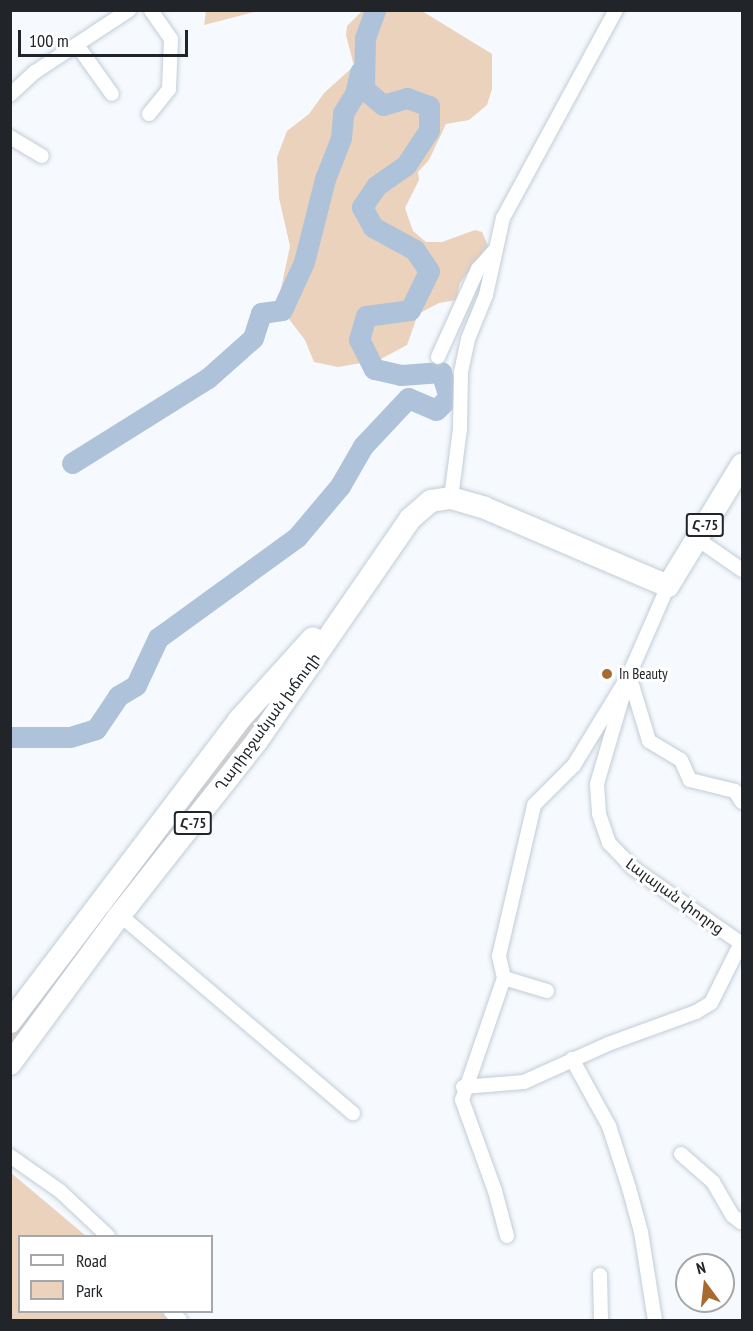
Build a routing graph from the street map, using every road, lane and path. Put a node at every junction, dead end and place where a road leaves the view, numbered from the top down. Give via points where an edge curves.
1 (129, 10) edge
2 (151, 10) edge
3 (616, 10) edge
4 (77, 45) junction
5 (10, 94) edge
6 (112, 94) dead end
7 (149, 114) dead end
8 (10, 137) edge
9 (42, 156) dead end
10 (494, 251) junction
11 (438, 357) dead end
12 (742, 465) edge
13 (451, 498) junction
14 (696, 538) junction
15 (742, 570) edge
16 (368, 577) junction
17 (668, 586) junction
18 (628, 675) junction
19 (742, 802) edge
20 (120, 915) junction
21 (742, 943) edge
22 (504, 978) junction
23 (547, 992) dead end
24 (10, 1022) edge
25 (572, 1059) junction
26 (10, 1064) edge
27 (463, 1087) junction
28 (353, 1113) dead end
29 (681, 1154) dead end
30 (10, 1156) edge
31 (742, 1223) edge
32 (107, 1235) edge
33 (507, 1236) dead end
34 (600, 1275) dead end
35 (601, 1320) edge
36 (656, 1320) edge

1 - 4 street
2 - 7 street via 171,39 169,89
3 - 10 street via 503,218
4 - 5 street
4 - 6 street
8 - 9 street
10 - 11 street via 478,269
10 - 13 street via 486,295 468,339 461,372 460,429
12 - 14 highway, Լալայան փողոց / Հ-75
13 - 16 highway, Ղարիբջանյան խճուղի / Հ-75 via 431,501 410,519
13 - 17 highway via 485,508
14 - 15 street
14 - 17 highway, Լալայան փողոց / Հ-75
16 - 20 highway, Ղարիբջանյան խճուղի / Հ-75 via 257,741
16 - 24 highway, Ղարիբջանյան խճուղի / Հ-75 via 239,720
17 - 18 street, Լալայան փողոց
18 - 19 street via 648,741 681,760 690,780 735,791
18 - 21 street, Լալայան փողոց via 597,784 599,814 609,843 633,868
18 - 22 street, Լալայան փողոց via 574,765 534,805 499,956
20 - 26 highway, Ղարիբջանյան խճուղի / Հ-75
20 - 28 street
21 - 25 street, Լալայան փողոց via 711,1003
22 - 23 street
22 - 27 street, Լալայան փողոց
25 - 27 street, Լալայան փողոց via 524,1082
25 - 36 street via 609,1126 629,1188
27 - 33 street, Լալայան փողոց via 462,1100
29 - 31 street via 713,1182 733,1216
30 - 32 street via 60,1191
34 - 35 street

